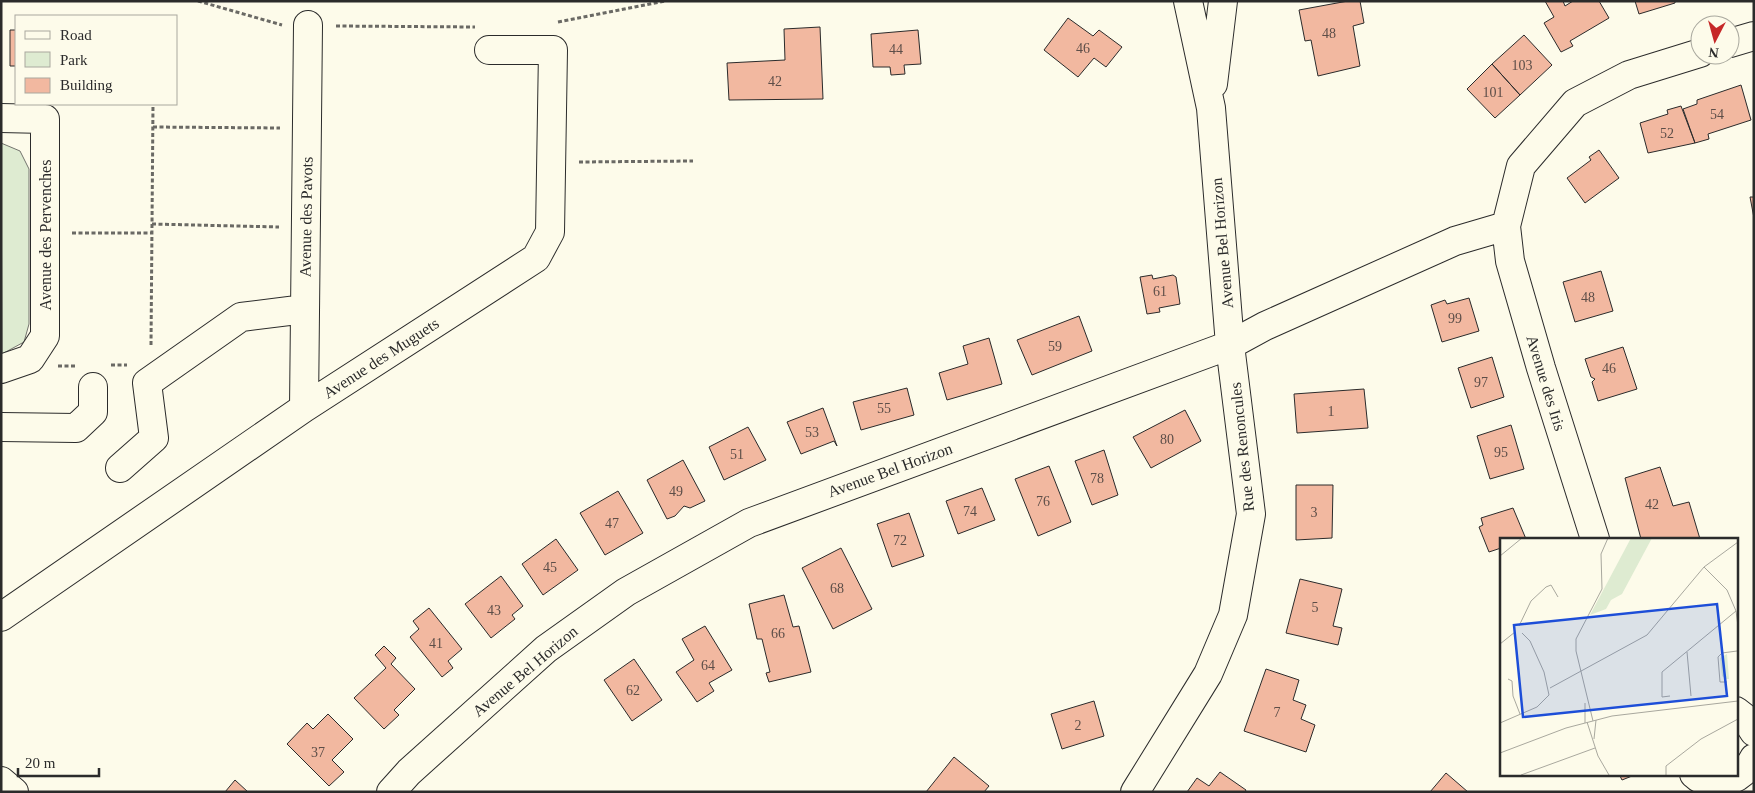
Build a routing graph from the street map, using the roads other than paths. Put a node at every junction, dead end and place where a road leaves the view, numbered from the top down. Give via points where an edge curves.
1 (1188, 1) edge
2 (1223, 1) edge
3 (308, 26) road end
4 (1754, 36) edge
5 (485, 39) road end
6 (1740, 40) edge
7 (1690, 56) edge
8 (1210, 108) junction
9 (1, 118) edge
10 (1506, 226) junction
11 (305, 309) junction
12 (1230, 345) junction
13 (1, 369) edge
14 (93, 372) road end
15 (304, 408) junction
16 (1, 426) edge
17 (120, 468) dead end
18 (1595, 538) edge
19 (1, 617) edge
20 (1754, 758) edge
21 (1, 781) edge
22 (1702, 783) edge
23 (14, 792) edge
24 (391, 792) edge
25 (1135, 792) edge

1 - 8 street, Avenue Bel Horizon
2 - 8 street, Avenue Bel Horizon
3 - 11 street, Avenue des Pavots
4 - 6 street
5 - 15 street, Avenue des Muguets via 553,50 550,232 536,258
7 - 10 street, Avenue des Iris via 1629,75 1575,103 1521,166
8 - 12 street, Avenue Bel Horizon
9 - 13 street, Avenue des Pervenches via 45,119 46,234 46,336 30,358
10 - 12 street via 1455,241 1265,326
10 - 18 street, Avenue des Iris via 1510,261
11 - 15 street, Avenue des Pavots
11 - 17 street via 241,317 147,383 154,438
12 - 24 street, Avenue Bel Horizon via 748,523 626,592 546,649
12 - 25 street, Rue des Renoncules via 1251,514 1233,615 1208,674
14 - 16 street via 93,412 76,428
15 - 19 street, Avenue des Muguets
20 - 22 street via 1737,778 1724,783
21 - 23 street

